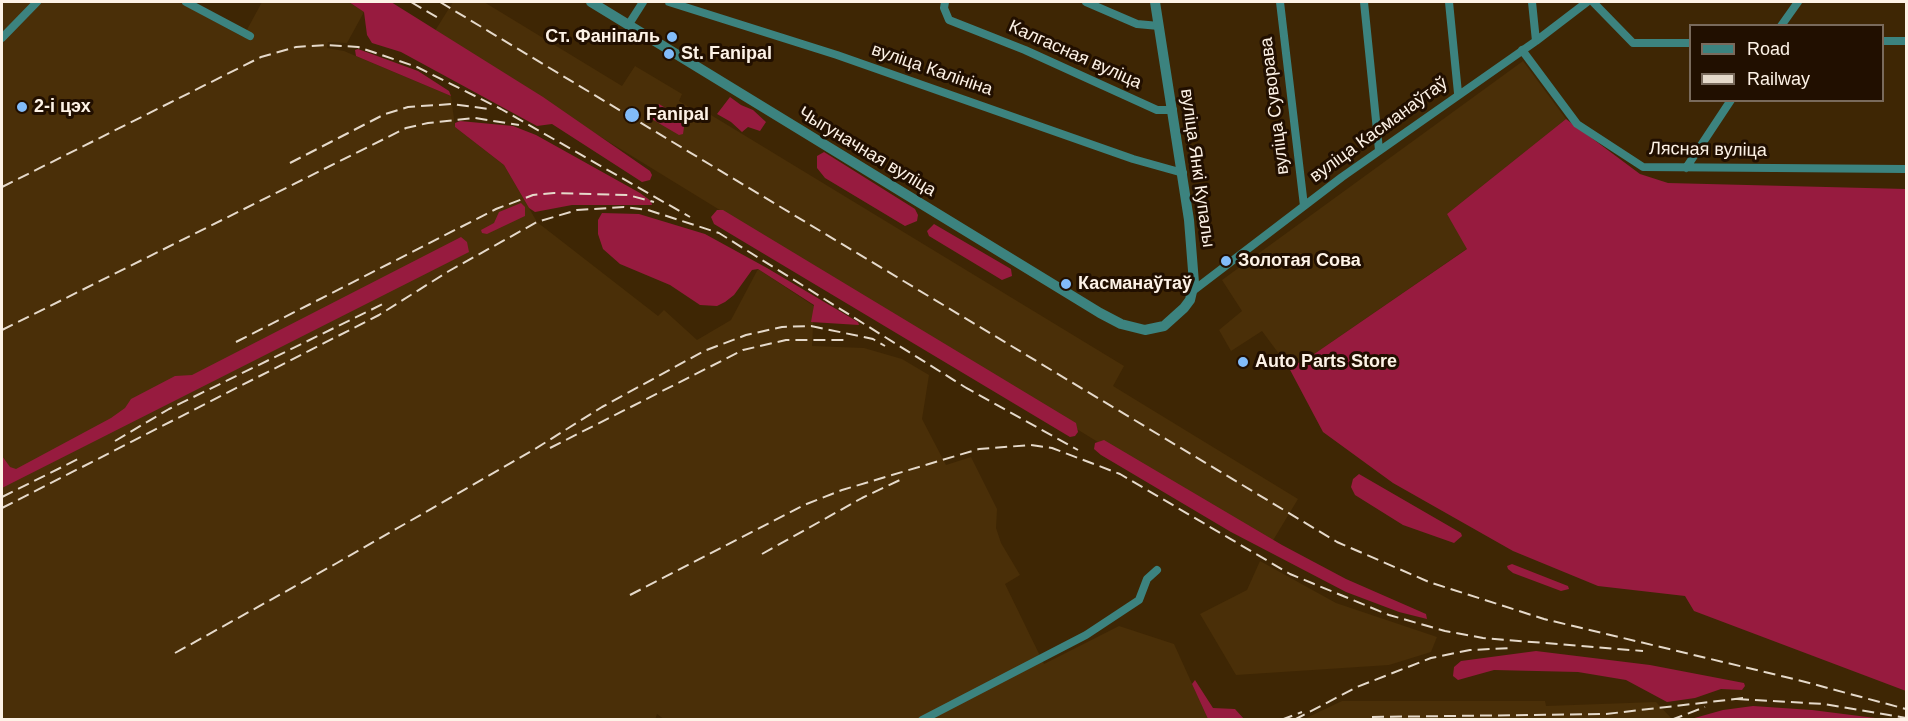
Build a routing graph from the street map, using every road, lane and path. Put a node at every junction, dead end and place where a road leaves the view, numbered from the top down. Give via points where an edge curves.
1 (37, 2) edge
2 (186, 2) edge
3 (591, 2) edge
4 (643, 2) edge
5 (669, 2) edge
6 (945, 2) edge
7 (1086, 2) edge
8 (1155, 2) edge
9 (1280, 2) edge
10 (1364, 2) edge
11 (1449, 2) edge
12 (1532, 2) edge
13 (1587, 2) edge
14 (1593, 2) edge
15 (1798, 2) edge
16 (629, 24) junction
17 (1782, 24) edge
18 (1159, 26) junction
19 (250, 36) dead end
20 (2, 38) edge
21 (1536, 41) junction
22 (1884, 41) edge
23 (1906, 41) edge
24 (1689, 43) edge
25 (1522, 50) junction
26 (1458, 93) junction
27 (1730, 102) edge
28 (1173, 110) junction
29 (1379, 150) junction
30 (1686, 168) junction
31 (1906, 169) edge
32 (1183, 173) junction
33 (1304, 206) junction
34 (1194, 290) junction
35 (1157, 570) dead end
36 (922, 720) edge

1 - 20 street
2 - 19 street
3 - 16 street, Чыгуначная вуліца
4 - 16 street
5 - 32 street, вуліца Калініна
6 - 28 street, Калгасная вуліца via 949,20 1157,110
7 - 18 street via 1137,24
8 - 18 street, вуліца Янкі Купалы
9 - 33 street, вуліца Суворава
10 - 29 street
11 - 26 street
12 - 21 street
13 - 21 street, вуліца Касманаўтаў
14 - 24 street via 1633,44
15 - 17 street
16 - 34 street, Чыгуначная вуліца via 1127,327 1145,330 1164,326 1184,308
18 - 28 street, вуліца Янкі Купалы
21 - 25 street, вуліца Касманаўтаў
22 - 23 street
25 - 26 street, вуліца Касманаўтаў
25 - 30 street, Лясная вуліца via 1577,124 1642,166
26 - 29 street, вуліца Касманаўтаў
27 - 30 street
28 - 32 street, вуліца Янкі Купалы
29 - 33 street, вуліца Касманаўтаў
30 - 31 street, Лясная вуліца
32 - 34 street, вуліца Янкі Купалы
33 - 34 street, вуліца Касманаўтаў
35 - 36 street via 1147,579 1139,600 1094,630

